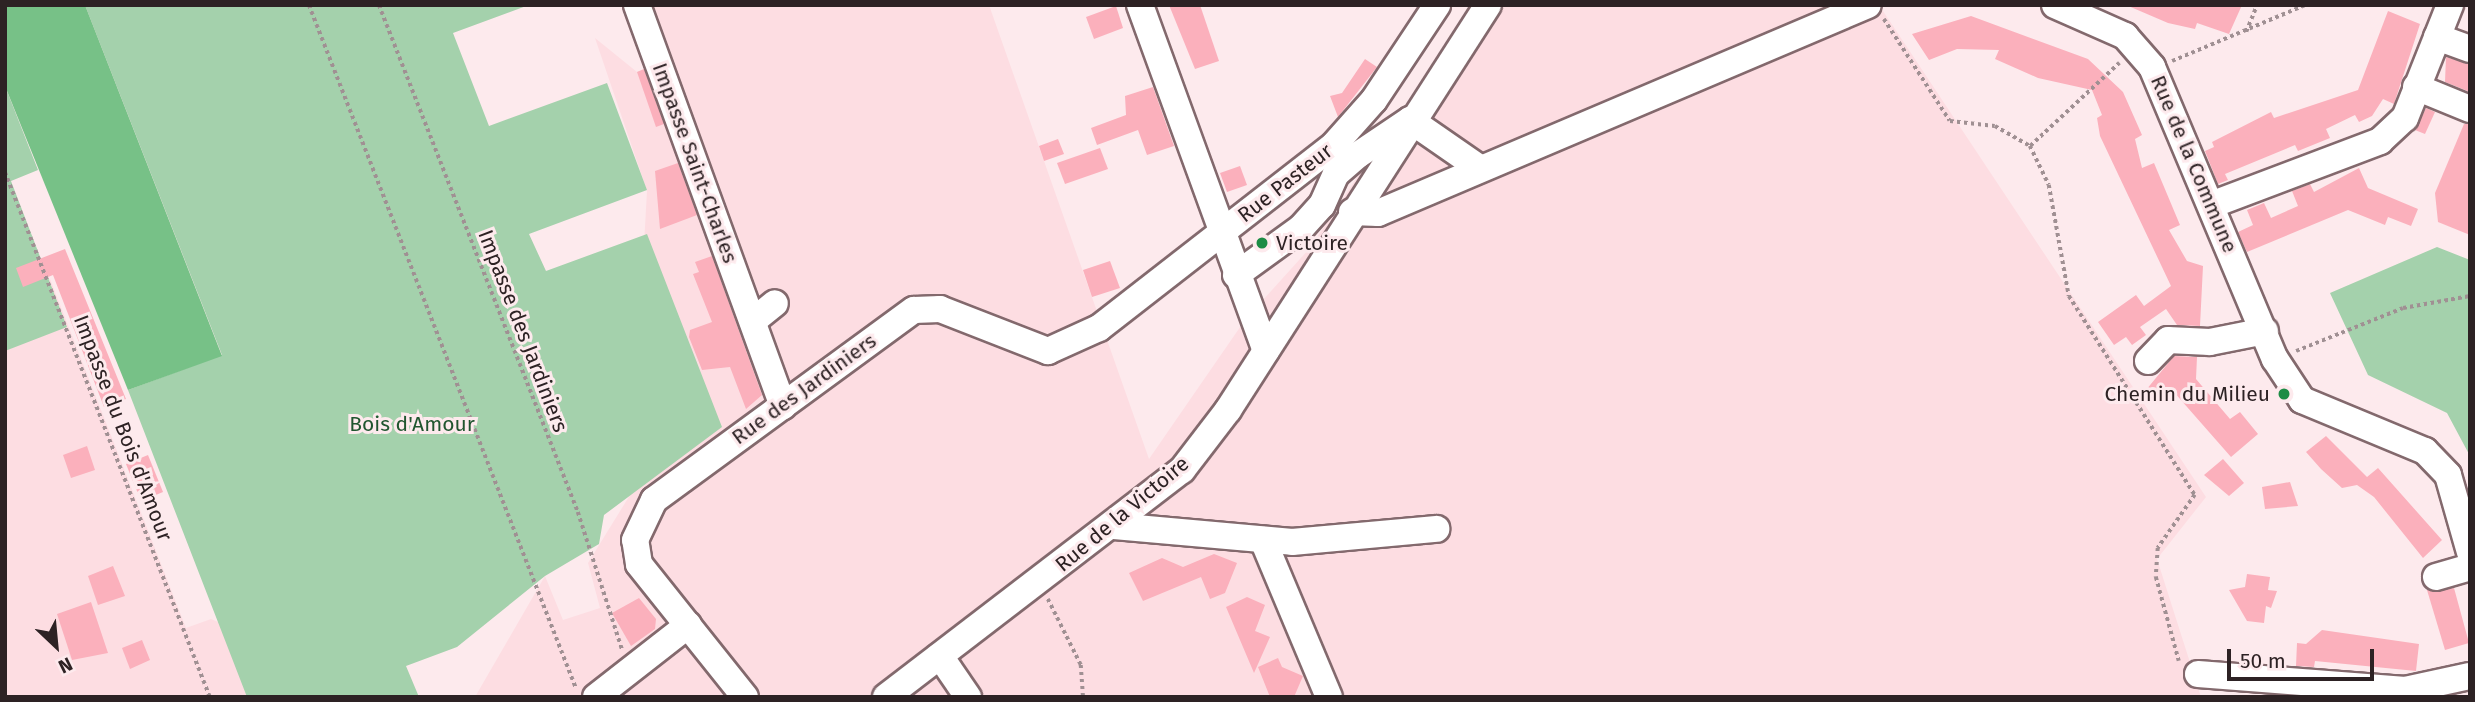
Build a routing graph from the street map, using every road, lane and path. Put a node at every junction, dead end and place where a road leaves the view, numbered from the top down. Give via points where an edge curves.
1 (309, 5) edge
2 (379, 5) edge
3 (637, 5) edge
4 (1140, 5) edge
5 (1437, 5) edge
6 (1488, 5) edge
7 (2055, 5) edge
8 (2257, 5) edge
9 (2305, 5) edge
10 (2450, 5) edge
11 (1875, 10) edge
12 (2245, 33) junction
13 (2437, 37) junction
14 (2470, 49) edge
15 (2144, 57) junction
16 (2416, 87) junction
17 (2470, 109) edge
18 (1410, 120) junction
19 (2030, 146) junction
20 (1478, 167) junction
21 (5, 172) edge
22 (2211, 205) junction
23 (1352, 212) junction
24 (1220, 233) junction
25 (1236, 275) junction
26 (2470, 296) edge
27 (775, 303) dead end
28 (1297, 303) junction
29 (1251, 313) junction
30 (753, 321) junction
31 (1099, 328) joint
32 (2265, 331) junction
33 (1266, 351) junction
34 (2275, 359) junction
35 (2148, 361) dead end
36 (783, 406) junction
37 (1114, 526) junction
38 (1436, 529) dead end
39 (1263, 540) junction
40 (2470, 552) edge
41 (2470, 567) edge
42 (2436, 577) dead end
43 (1039, 582) junction
44 (688, 625) junction
45 (940, 656) junction
46 (630, 670) junction
47 (2190, 674) joint
48 (2470, 676) edge
49 (210, 697) edge
50 (580, 697) edge
51 (596, 697) edge
52 (745, 697) edge
53 (886, 697) edge
54 (968, 697) edge
55 (1083, 697) edge
56 (1329, 697) edge

1 - 50 path
2 - 46 path, Impasse des Jardiniers via 578,512
3 - 30 street, Impasse Saint-Charles
4 - 24 street
5 - 24 street, Rue Pasteur via 1334,145
6 - 18 street, Rue de la Victoire
7 - 15 street via 2125,36
8 - 12 path
9 - 12 path
10 - 13 street
11 - 19 path via 1950,121 1995,126
11 - 20 street
12 - 15 path
13 - 14 street
13 - 16 street
15 - 19 path
15 - 22 street, Rue de la Commune
16 - 17 street
16 - 22 street via 2405,118 2380,141
18 - 20 street
18 - 23 street, Rue de la Victoire
18 - 25 street via 1350,161 1301,228
19 - 47 path via 2049,185 2069,296 2195,495 2158,548 2156,577
20 - 23 street via 1378,213
21 - 49 path, Impasse du Bois d'Amour
22 - 32 street, Rue de la Commune
23 - 28 street, Rue de la Victoire
24 - 25 street
24 - 31 street, Rue Pasteur
25 - 29 street
26 - 34 path via 2403,308
27 - 30 street
28 - 29 street
28 - 33 street, Rue de la Victoire
29 - 33 street
30 - 36 street, Impasse Saint-Charles
31 - 36 street, Rue des Jardiniers via 1048,351 940,309 914,310
32 - 34 street, Rue de la Commune
32 - 35 street via 2210,342 2168,340
33 - 37 street, Rue de la Victoire via 1182,470
34 - 40 street, Rue de la Commune via 2302,400 2425,451 2448,475
36 - 44 street, Rue des Jardiniers via 665,491 642,519 635,540 639,564
37 - 39 street
37 - 43 street, Rue de la Victoire
38 - 39 street
39 - 56 street
41 - 42 street
43 - 45 street, Rue de la Victoire
43 - 55 path via 1081,665
44 - 46 street
44 - 52 street, Rue des Jardiniers
45 - 53 street, Rue de la Victoire
45 - 54 street
46 - 51 street
47 - 48 street via 2405,690

